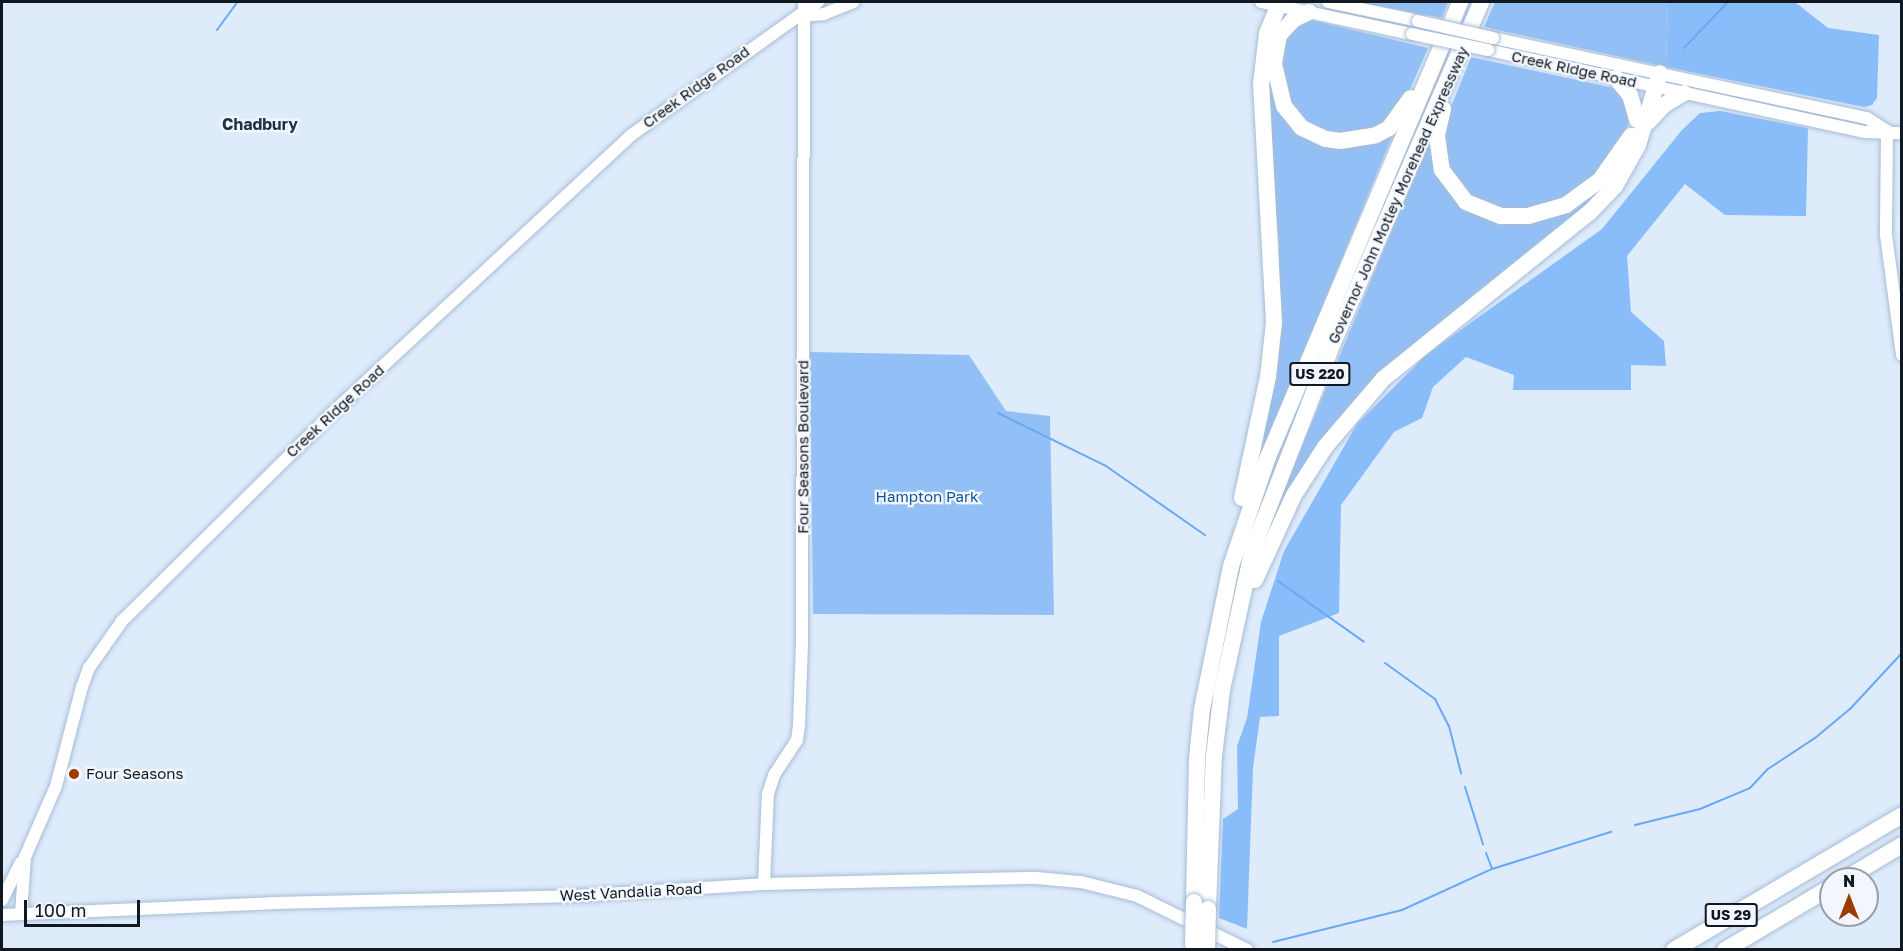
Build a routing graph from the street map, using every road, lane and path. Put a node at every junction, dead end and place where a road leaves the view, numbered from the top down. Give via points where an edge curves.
1 (804, 2) edge
2 (818, 2) edge
3 (854, 2) edge
4 (1329, 2) edge
5 (1460, 2) edge
6 (1481, 2) edge
7 (1273, 3) edge
8 (1310, 12) junction
9 (802, 16) junction
10 (1432, 67) junction
11 (1452, 70) junction
12 (1616, 78) junction
13 (1654, 79) junction
14 (1684, 93) junction
15 (1640, 125) junction
16 (1887, 130) junction
17 (1902, 133) edge
18 (1902, 355) edge
19 (1231, 566) junction
20 (1222, 690) junction
21 (1902, 815) edge
22 (1902, 845) edge
23 (25, 857) junction
24 (1865, 867) edge
25 (764, 884) junction
26 (1819, 894) edge
27 (2, 900) edge
28 (1201, 905) junction
29 (21, 914) junction
30 (2, 915) edge
31 (1200, 948) edge
32 (1247, 950) edge
33 (1674, 950) edge
34 (1725, 950) edge

1 - 9 main road, Four Seasons Boulevard
2 - 9 main road, Creek Ridge Road
3 - 9 main road, Creek Ridge Road via 824,14
4 - 13 main road, Creek Ridge Road, bridge
5 - 10 highway, Governor John Motley Morehead Expressway / US 220
6 - 11 highway, Governor John Motley Morehead Expressway / US 220
7 - 8 main road, Creek Ridge Road
7 - 19 highway via 1267,33 1261,124 1273,238 1274,322 1251,463 1231,544
8 - 10 highway via 1294,19 1279,35 1274,64 1284,106 1302,128 1314,135 1340,141 1389,128
8 - 12 main road, Creek Ridge Road, bridge
9 - 23 main road, Creek Ridge Road via 750,47 630,136 330,415 122,621 89,668 56,786
9 - 25 main road, Four Seasons Boulevard via 802,644 797,740 774,775 768,794
10 - 19 highway, Governor John Motley Morehead Expressway / US 220 via 1268,458
11 - 15 highway via 1437,136 1442,170 1466,202 1488,213 1528,216 1566,205 1599,180
11 - 20 highway, Governor John Motley Morehead Expressway / US 220 via 1271,495 1245,579
12 - 13 main road, Creek Ridge Road
12 - 15 highway via 1630,95
13 - 14 main road, Creek Ridge Road
13 - 15 highway
13 - 16 main road, Creek Ridge Road via 1867,118
14 - 15 highway
14 - 16 main road, Creek Ridge Road via 1865,132
15 - 20 highway via 1615,186 1589,213 1383,379 1325,447 1266,549
16 - 17 main road, Creek Ridge Road
16 - 18 main road via 1886,235
19 - 28 highway, Governor John Motley Morehead Expressway / US 220 via 1202,709
20 - 28 highway, Governor John Motley Morehead Expressway / US 220
21 - 33 highway, US 29
22 - 24 highway
23 - 27 main road
23 - 29 main road, Creek Ridge Road
25 - 29 main road, West Vandalia Road via 575,896
25 - 32 main road, West Vandalia Road via 1036,878 1081,882 1137,896
26 - 34 highway, US 29
28 - 31 highway, Governor John Motley Morehead Expressway / US 220, bridge
29 - 30 main road, West Vandalia Road

